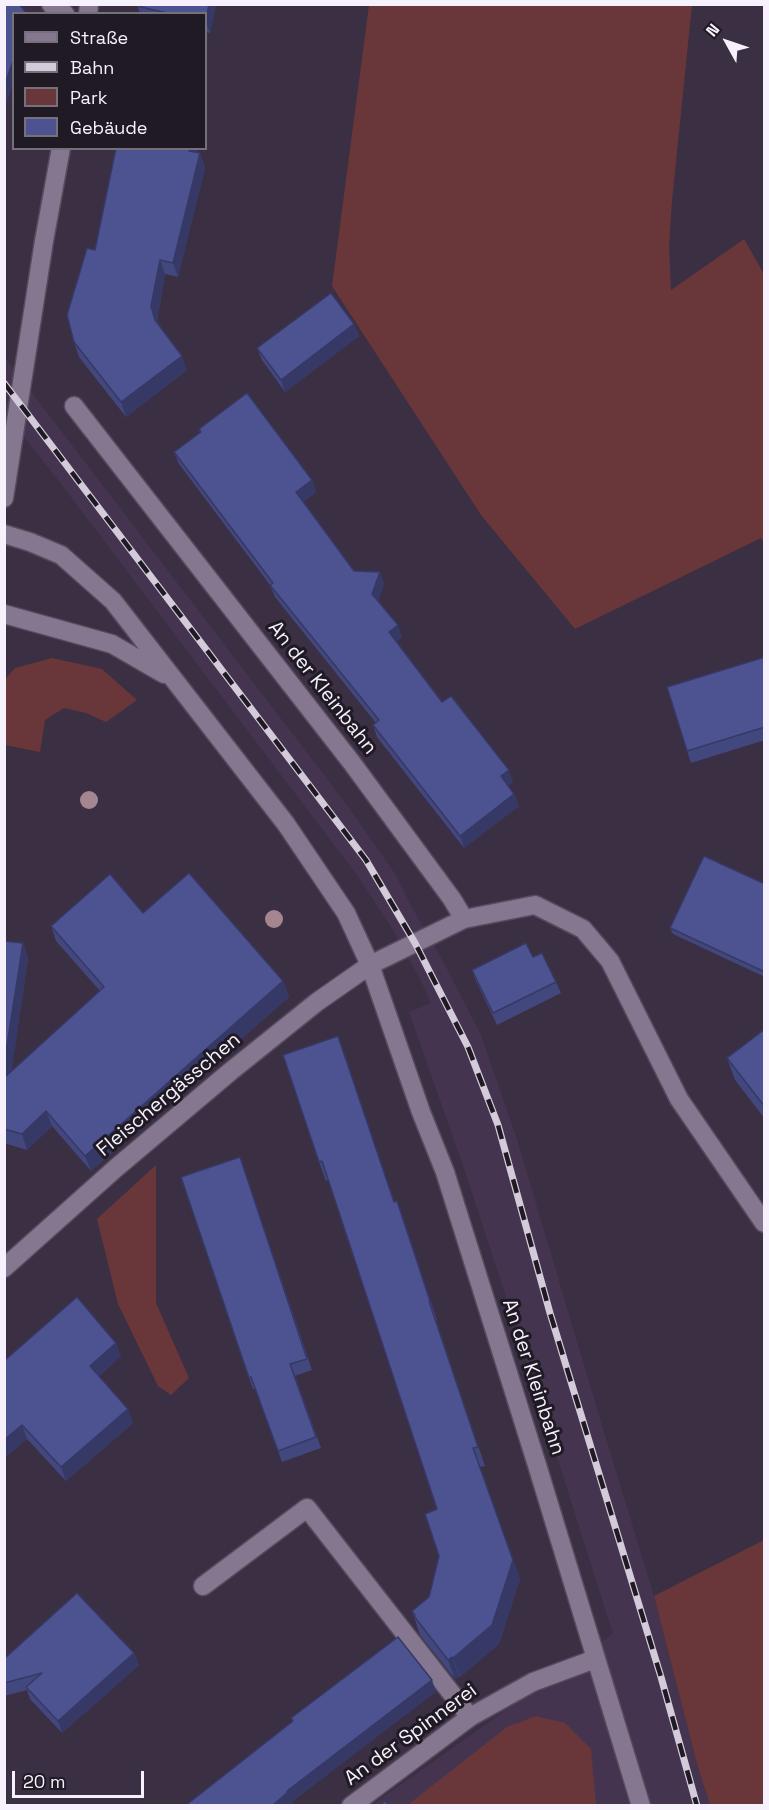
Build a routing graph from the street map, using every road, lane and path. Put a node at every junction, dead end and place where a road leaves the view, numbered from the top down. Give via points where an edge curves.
1 (61, 150) edge
2 (74, 406) dead end
3 (4, 498) edge
4 (4, 534) edge
5 (4, 614) edge
6 (171, 678) junction
7 (465, 919) junction
8 (370, 965) junction
9 (765, 1223) edge
10 (4, 1268) edge
11 (203, 1586) dead end
12 (595, 1659) junction
13 (470, 1717) junction
14 (351, 1806) edge
15 (641, 1806) edge

1 - 3 street
2 - 7 street, An der Kleinbahn via 352,763
4 - 6 street, An der Kleinbahn via 61,555 112,601
5 - 6 street, An der Kleinbahn via 112,644
6 - 8 street, An der Kleinbahn via 286,824 346,913
7 - 8 street
7 - 9 street via 535,905 583,929 610,961 679,1099
8 - 10 street, Fleischergässchen via 231,1071
8 - 12 street, An der Kleinbahn via 445,1172
11 - 13 street via 307,1508
12 - 13 street, An der Spinnerei via 533,1682
12 - 15 street, An der Kleinbahn
13 - 14 street, An der Spinnerei

